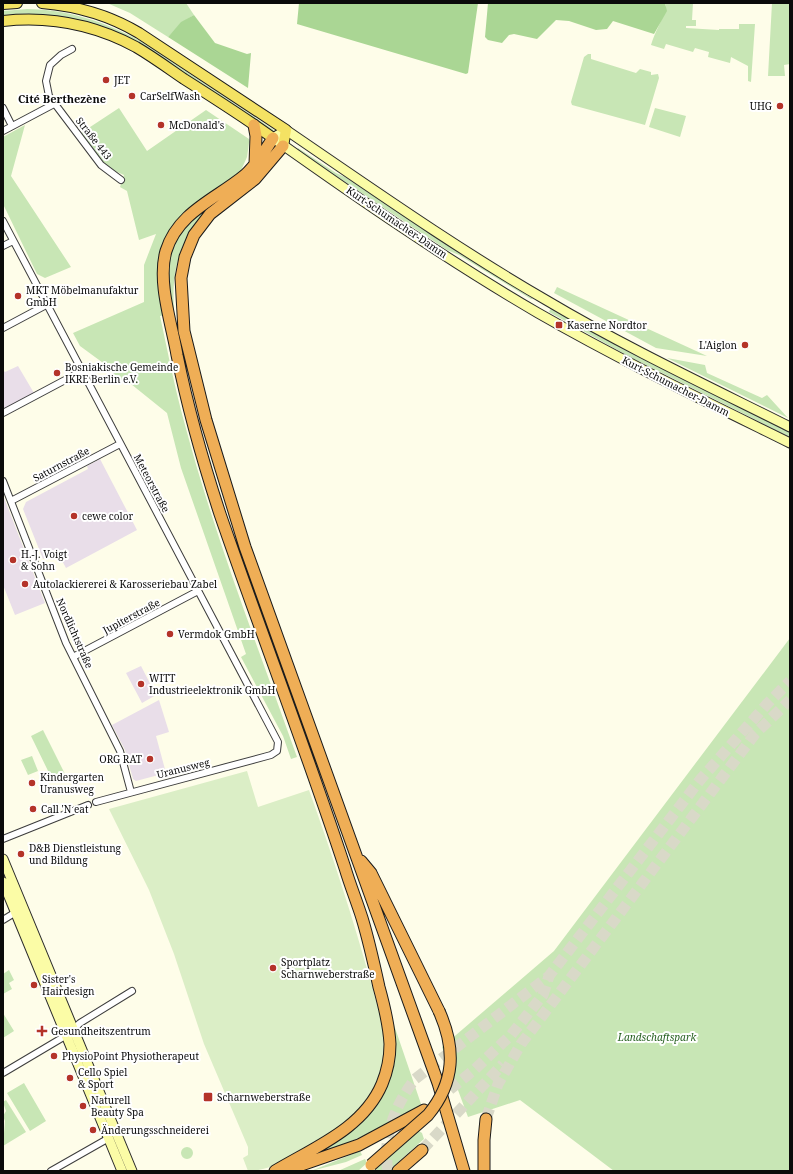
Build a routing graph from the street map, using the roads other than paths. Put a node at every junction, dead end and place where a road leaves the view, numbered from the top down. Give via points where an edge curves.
1 (17, 3) edge
2 (42, 3) edge
3 (3, 4) edge
4 (3, 21) edge
5 (72, 49) dead end
6 (54, 104) junction
7 (3, 108) edge
8 (254, 125) junction
9 (12, 126) junction
10 (286, 130) junction
11 (3, 131) edge
12 (273, 138) junction
13 (283, 146) junction
14 (255, 164) junction
15 (121, 180) dead end
16 (3, 221) edge
17 (13, 241) junction
18 (3, 246) edge
19 (544, 299) junction
20 (48, 304) junction
21 (536, 312) junction
22 (3, 328) edge
23 (82, 371) junction
24 (3, 413) edge
25 (790, 427) edge
26 (120, 444) junction
27 (790, 444) edge
28 (3, 481) edge
29 (11, 501) junction
30 (198, 591) junction
31 (73, 657) junction
32 (275, 753) joint
33 (131, 792) junction
34 (96, 802) dead end
35 (88, 805) dead end
36 (3, 839) edge
37 (356, 856) junction
38 (3, 859) edge
39 (3, 882) edge
40 (20, 910) junction
41 (3, 920) edge
42 (132, 991) dead end
43 (70, 1032) junction
44 (3, 1073) edge
45 (424, 1110) dead end
46 (486, 1119) tunnel mouth
47 (109, 1138) junction
48 (422, 1150) tunnel mouth
49 (367, 1168) edge
50 (51, 1171) edge
51 (122, 1171) edge
52 (132, 1171) edge
53 (274, 1171) edge
54 (284, 1171) edge
55 (398, 1171) edge
56 (464, 1171) edge
57 (484, 1171) edge

1 - 3 main road
2 - 10 main road, Kurt-Schumacher-Damm via 71,6 93,12 131,28
4 - 8 main road, Kurt-Schumacher-Damm via 66,22 117,38 149,55
5 - 6 street, Straße 443 via 50,65 46,75 47,89
6 - 9 street
6 - 15 street, Straße 443 via 101,164
7 - 9 street
8 - 12 main road, Kurt-Schumacher-Damm
8 - 14 highway
9 - 11 street
10 - 12 main road
10 - 13 main road
10 - 19 main road, Kurt-Schumacher-Damm via 462,248
12 - 13 main road, Kurt-Schumacher-Damm
12 - 14 highway
13 - 21 main road, Kurt-Schumacher-Damm via 455,262
13 - 37 highway via 256,179 210,214 194,235 185,257 182,274 184,325 206,420 245,547
14 - 53 highway via 245,175 195,210 178,228 164,259 166,292 182,379 200,450 362,918 387,1018 390,1046 384,1081 371,1104 360,1116 332,1138
16 - 17 street, Meteorstraße
17 - 18 street
17 - 20 street, Meteorstraße
19 - 21 main road
19 - 25 main road, Kurt-Schumacher-Damm via 646,355
20 - 22 street
20 - 23 street, Meteorstraße
21 - 27 main road, Kurt-Schumacher-Damm via 645,371
23 - 24 street
23 - 26 street, Meteorstraße
26 - 29 street, Saturnstraße
26 - 30 street, Meteorstraße
28 - 29 street, Nordlichtstraße
29 - 31 street, Nordlichtstraße
30 - 31 street, Jupiterstraße
30 - 32 street, Meteorstraße via 278,742 279,747
31 - 33 street, Nordlichtstraße via 120,751
32 - 33 street, Uranusweg
33 - 34 street, Uranusweg
35 - 36 street
37 - 49 highway, bridge via 371,873 439,1011 451,1050 449,1076 436,1105
37 - 56 highway via 438,1083
38 - 40 main road
39 - 40 main road
40 - 41 street
40 - 43 main road
42 - 43 street
43 - 44 street
43 - 47 main road
43 - 52 main road
45 - 54 highway via 358,1145
46 - 57 highway
47 - 50 street
47 - 51 main road
48 - 55 highway

